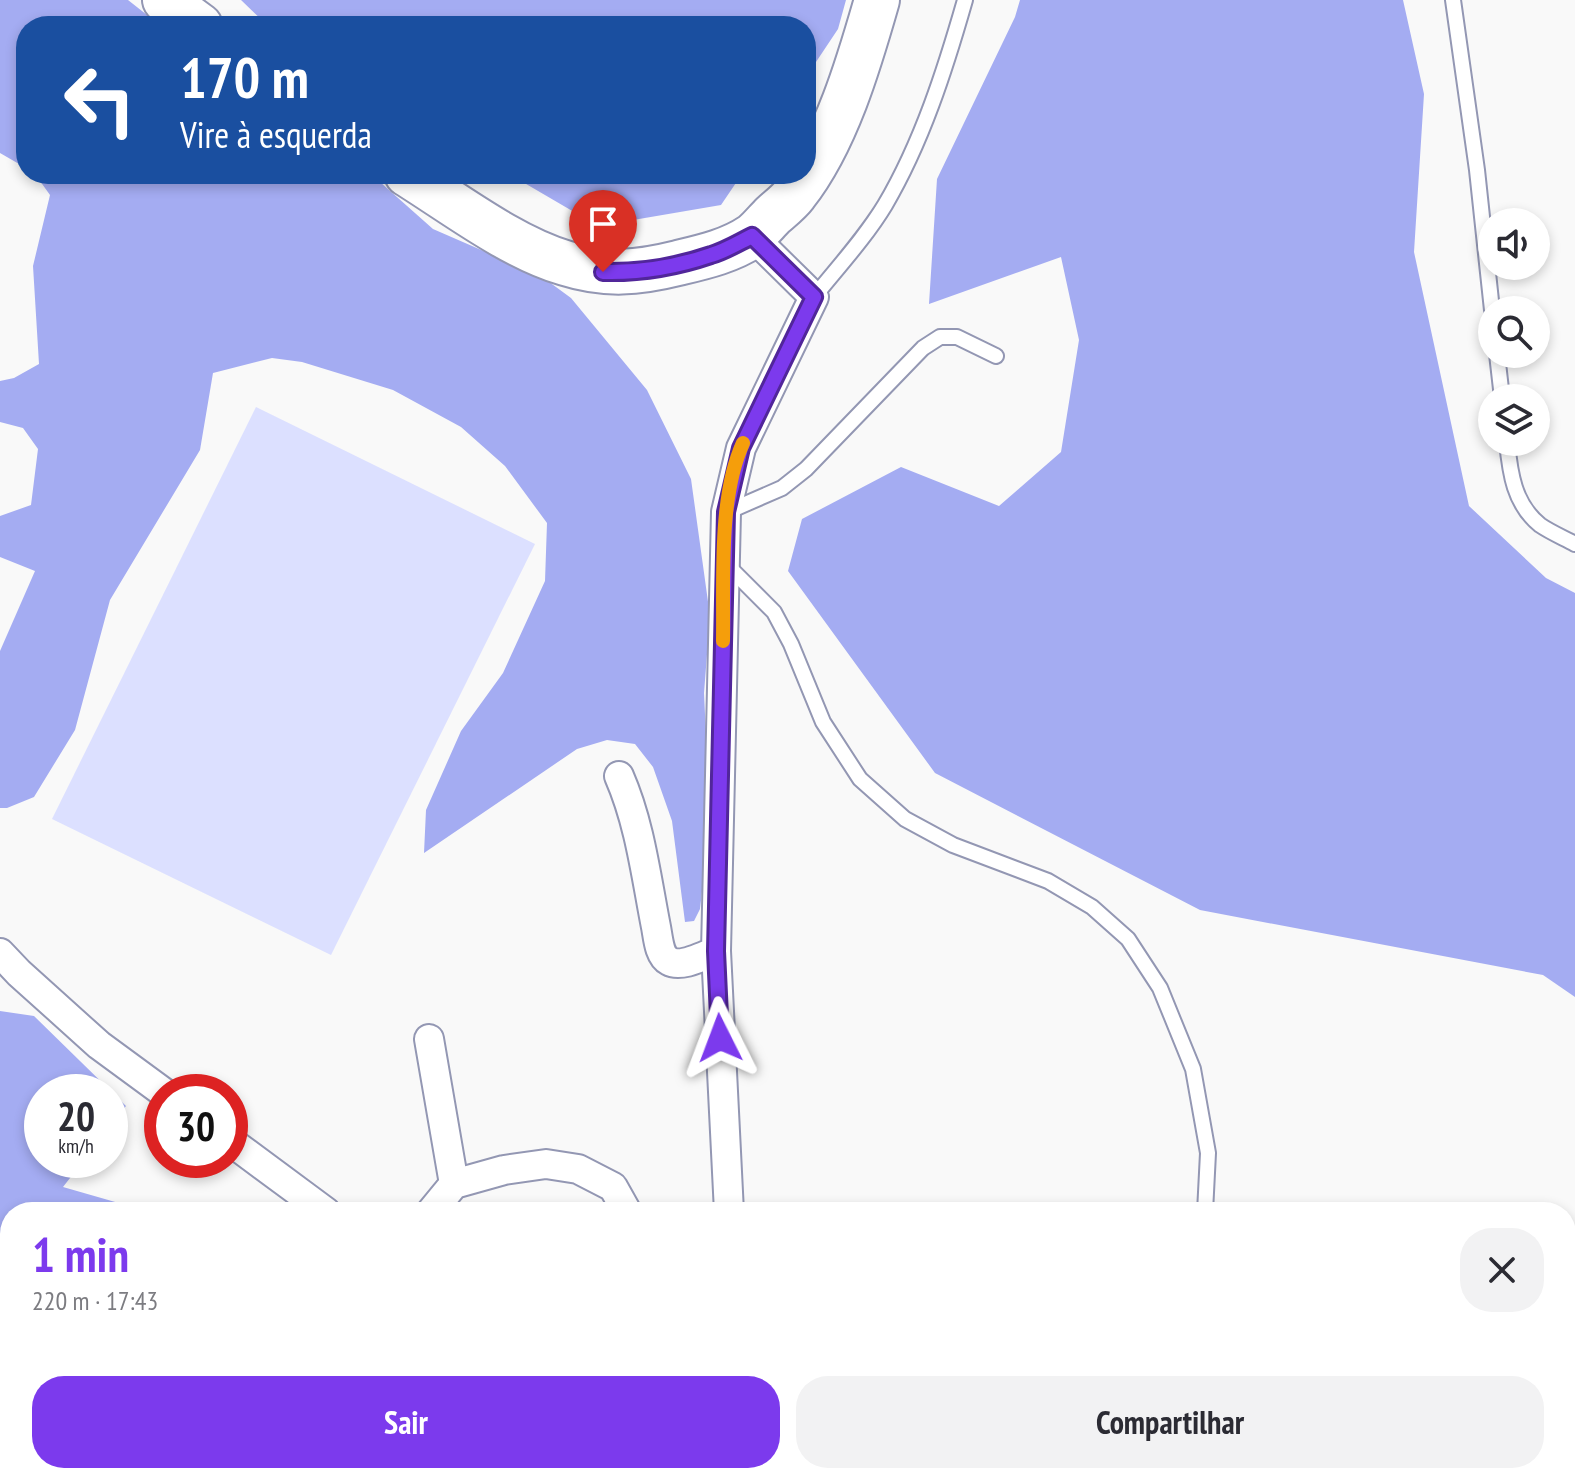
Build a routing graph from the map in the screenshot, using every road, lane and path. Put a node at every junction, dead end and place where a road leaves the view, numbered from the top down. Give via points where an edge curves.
1 (165, 0) edge
2 (877, 0) edge
3 (965, 0) edge
4 (1453, 0) edge
5 (187, 16) edge
6 (816, 163) edge
7 (423, 184) edge
8 (802, 184) edge
9 (752, 236) junction
10 (1490, 296) edge
11 (814, 297) junction
12 (996, 356) dead end
13 (1508, 456) edge
14 (726, 512) junction
15 (1575, 544) edge
16 (725, 563) junction
17 (619, 776) dead end
18 (716, 951) junction
19 (0, 953) edge
20 (429, 1039) dead end
21 (144, 1078) edge
22 (248, 1154) edge
23 (454, 1184) junction
24 (312, 1202) edge
25 (439, 1202) edge
26 (621, 1202) edge
27 (729, 1202) edge
28 (1206, 1202) edge

1 - 5 main road
2 - 6 main road via 862,53
3 - 11 lane via 941,78 885,204
4 - 10 lane
7 - 9 main road via 528,248 603,272 640,271 712,255
8 - 9 main road
9 - 11 street
11 - 14 street via 741,448
12 - 14 lane via 957,337 940,337 923,348 806,469 782,488
13 - 15 lane via 1523,506 1541,525
14 - 16 street
16 - 18 street
16 - 28 lane via 774,612 823,722 860,779 905,819 953,845 1048,881 1092,907 1128,939 1160,988 1193,1069 1208,1153
17 - 18 street via 639,838 664,958 678,964
18 - 27 street
19 - 21 street via 99,1045
20 - 23 street
22 - 24 street
23 - 25 street
23 - 26 street via 546,1164 578,1169 613,1187

